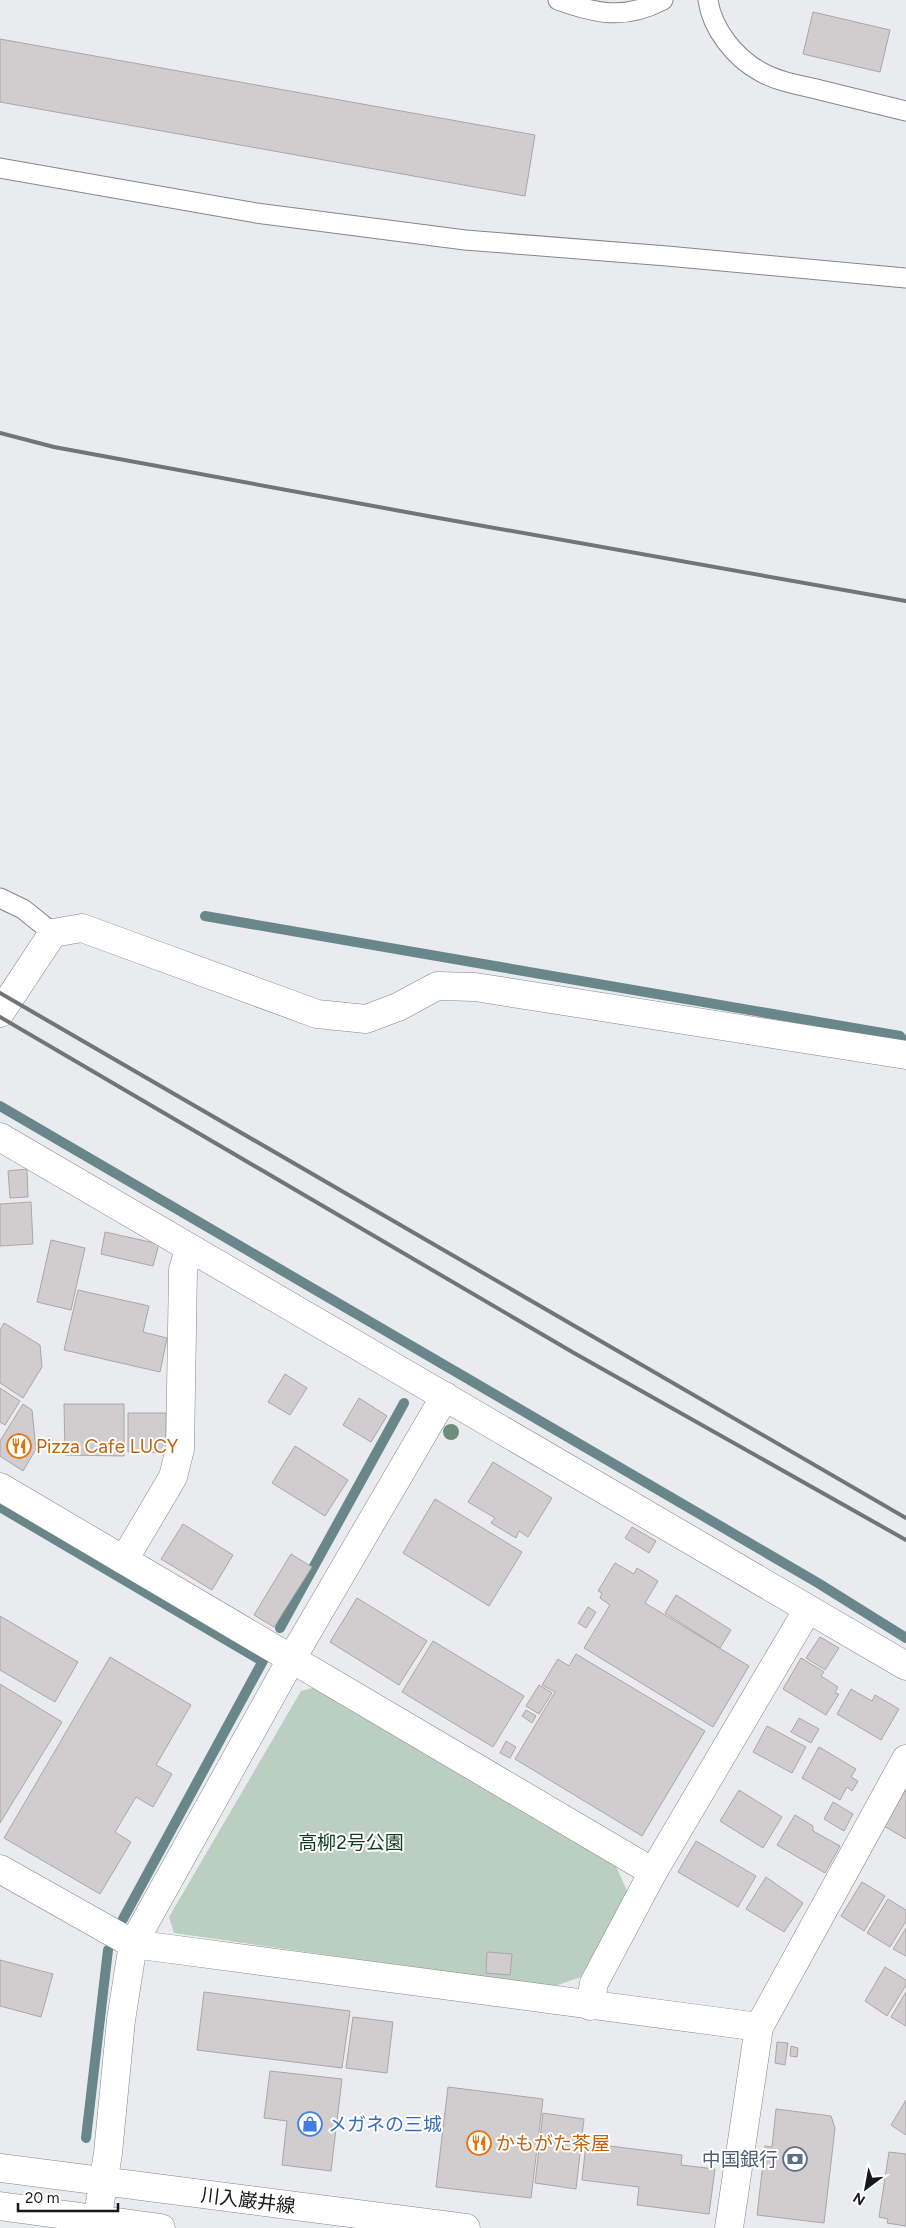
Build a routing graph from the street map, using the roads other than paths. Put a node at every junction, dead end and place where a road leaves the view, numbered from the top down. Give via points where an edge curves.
1 (558, 0) edge
2 (663, 0) edge
3 (708, 0) edge
4 (906, 110) edge
5 (0, 168) edge
6 (906, 278) edge
7 (0, 898) edge
8 (53, 933) junction
9 (0, 1013) edge
10 (906, 1055) edge
11 (0, 1137) edge
12 (189, 1249) junction
13 (445, 1396) junction
14 (0, 1487) edge
15 (124, 1560) junction
16 (808, 1610) junction
17 (292, 1658) junction
18 (906, 1666) edge
19 (906, 1759) edge
20 (0, 1869) edge
21 (653, 1872) junction
22 (133, 1944) junction
23 (590, 2006) junction
24 (759, 2027) junction
25 (0, 2168) edge
26 (103, 2183) junction
27 (0, 2206) edge
28 (96, 2224) edge
29 (161, 2228) edge
30 (466, 2228) edge
31 (729, 2228) edge

1 - 2 lane via 604,14 628,12
3 - 4 lane via 720,33 736,54 760,72 783,81
5 - 6 lane via 256,213 456,239
7 - 8 lane via 23,910
8 - 9 street
8 - 10 street via 82,928 317,1014 366,1019 438,986 475,987
11 - 12 street
12 - 13 street
12 - 15 street via 183,1270 180,1449 173,1477
13 - 16 street
13 - 17 street
14 - 15 street
15 - 17 street
16 - 18 street
16 - 21 street
17 - 21 street
17 - 22 street
19 - 24 street
20 - 22 street
21 - 23 street via 594,1983
22 - 23 street
22 - 26 street
23 - 24 street
24 - 31 street
25 - 26 street, 川入巌井線
26 - 28 street
26 - 30 street, 川入巌井線
27 - 28 street
28 - 29 street

